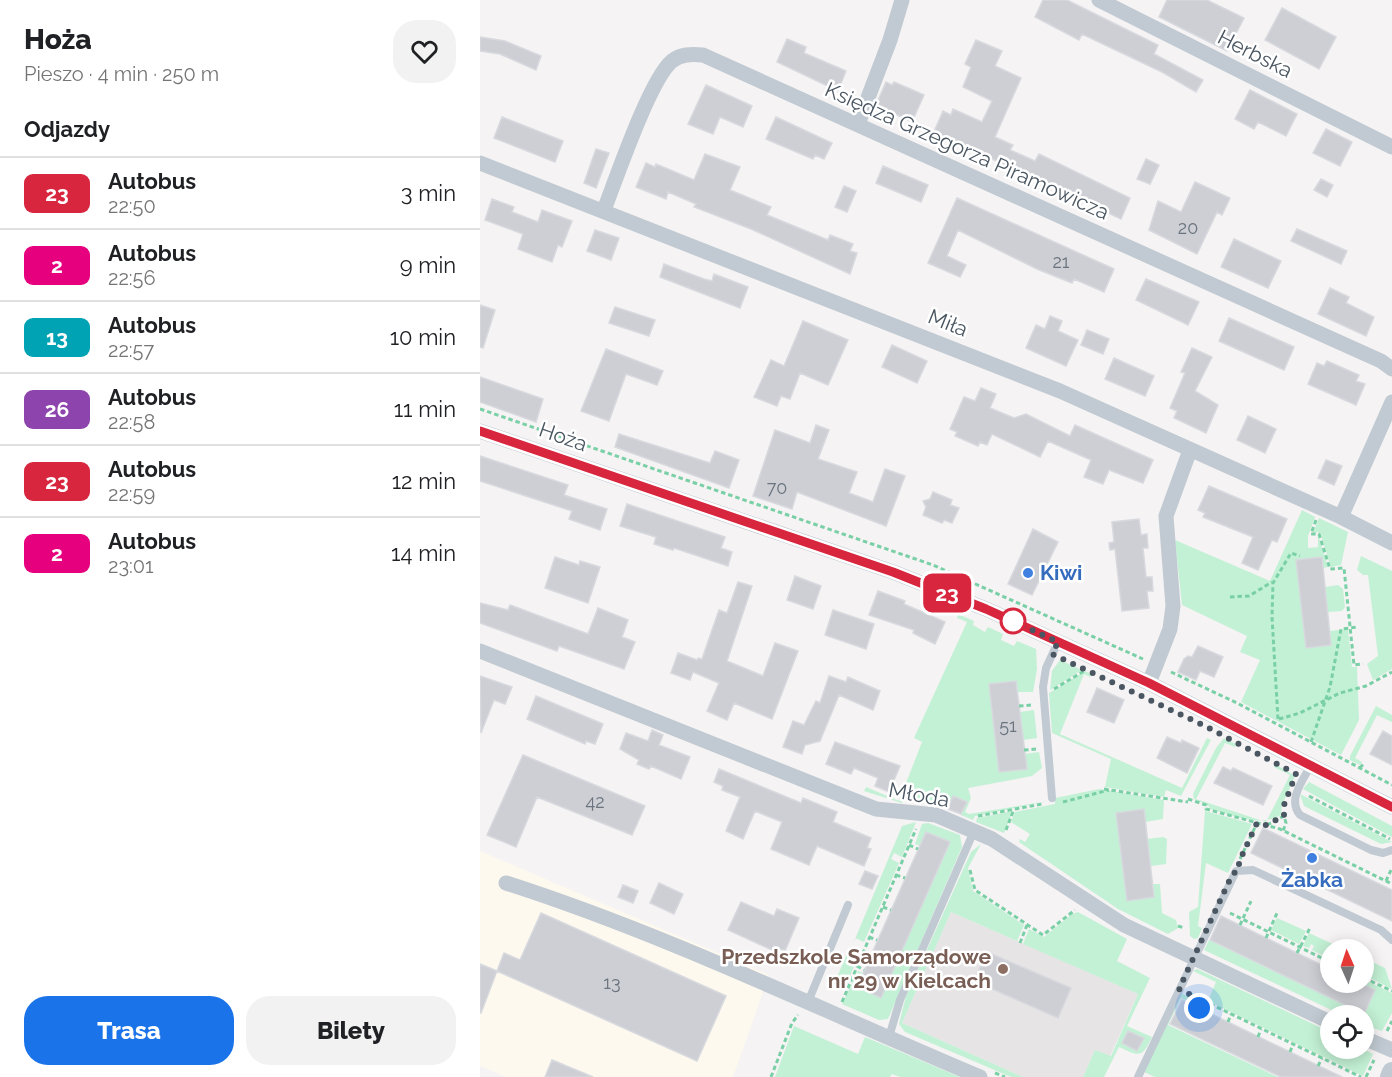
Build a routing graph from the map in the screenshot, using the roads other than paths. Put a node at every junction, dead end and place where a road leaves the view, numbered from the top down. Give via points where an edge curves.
1 (902, 0) edge
2 (1099, 0) edge
3 (858, 124) junction
4 (1392, 147) edge
5 (480, 163) edge
6 (604, 210) junction
7 (1392, 369) edge
8 (1392, 402) edge
9 (480, 431) edge
10 (1190, 450) junction
11 (1341, 516) junction
12 (1392, 543) edge
13 (1055, 648) junction
14 (480, 651) edge
15 (1149, 683) junction
16 (1311, 765) junction
17 (1052, 800) road end
18 (1392, 807) edge
19 (975, 824) junction
20 (1392, 850) edge
21 (506, 883) dead end
22 (848, 904) dead end
23 (1392, 940) edge
24 (1194, 958) junction
25 (806, 1001) junction
26 (1320, 1017) edge
27 (889, 1037) junction
28 (1374, 1042) edge
29 (1392, 1050) edge
30 (1392, 1072) edge
31 (980, 1077) edge
32 (1138, 1077) edge
33 (1390, 1077) edge

1 - 3 street
2 - 4 street, Herbska
3 - 6 street, Księdza Grzegorza Piramowicza via 703,55 686,54 669,64 652,92
3 - 7 street, Księdza Grzegorza Piramowicza
5 - 6 street, Miła
6 - 10 street, Miła via 1060,391
8 - 11 street
9 - 13 street, Hoża via 893,572 989,610
10 - 11 street, Miła
10 - 15 street via 1166,516 1173,606 1170,629
11 - 12 street, Miła
13 - 15 street, Hoża
13 - 17 lane via 1045,674 1043,695
14 - 19 street, Młoda via 870,807
15 - 16 street, Hoża
16 - 18 street, Hoża
16 - 20 lane via 1294,799 1300,815 1371,850
19 - 24 street, Młoda via 1124,925
19 - 27 lane via 900,1000
21 - 25 street via 564,902
22 - 25 lane
23 - 24 lane via 1381,930 1253,870 1239,869
24 - 26 street, Młoda
24 - 32 lane
25 - 27 street
27 - 31 street
28 - 29 street
30 - 33 street

